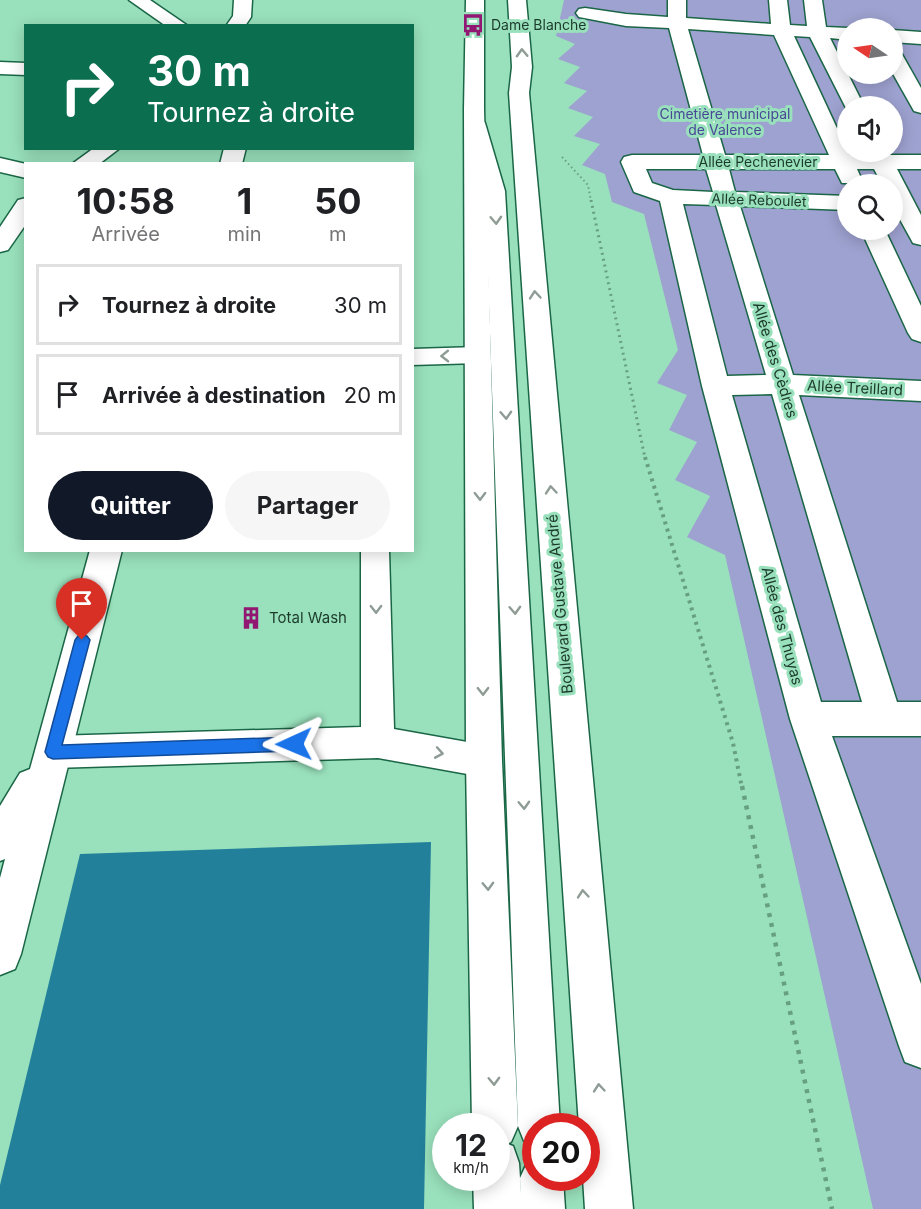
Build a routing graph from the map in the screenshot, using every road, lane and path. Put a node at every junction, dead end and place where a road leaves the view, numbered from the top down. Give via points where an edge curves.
1 (138, 0) edge
2 (243, 0) edge
3 (475, 0) edge
4 (517, 0) edge
5 (778, 0) edge
6 (813, 0) edge
7 (677, 12) edge
8 (585, 13) dead end
9 (176, 24) edge
10 (237, 24) edge
11 (781, 29) junction
12 (817, 32) junction
13 (837, 33) edge
14 (903, 37) edge
15 (921, 38) edge
16 (0, 68) edge
17 (24, 69) edge
18 (903, 73) edge
19 (849, 96) edge
20 (921, 107) edge
21 (475, 123) junction
22 (560, 148) dead end
23 (837, 149) edge
24 (107, 150) edge
25 (903, 159) edge
26 (86, 162) edge
27 (632, 162) joint
28 (717, 162) junction
29 (837, 162) edge
30 (843, 162) edge
31 (882, 162) edge
32 (921, 162) edge
33 (0, 165) edge
34 (24, 171) edge
35 (848, 174) edge
36 (670, 197) junction
37 (726, 199) junction
38 (837, 203) edge
39 (906, 205) edge
40 (24, 208) edge
41 (921, 238) edge
42 (878, 240) edge
43 (0, 245) edge
44 (921, 333) edge
45 (478, 355) junction
46 (414, 357) edge
47 (783, 384) junction
48 (717, 386) junction
49 (921, 391) edge
50 (105, 552) edge
51 (375, 552) edge
52 (884, 718) junction
53 (808, 719) junction
54 (921, 719) edge
55 (378, 742) junction
56 (53, 752) junction
57 (484, 761) junction
58 (0, 842) edge
59 (0, 954) edge
60 (921, 1046) edge
61 (495, 1113) edge
62 (538, 1113) edge
63 (497, 1191) edge
64 (542, 1191) edge
65 (498, 1209) edge
66 (543, 1209) edge
67 (609, 1209) edge
68 (832, 1209) edge

1 - 9 street
2 - 10 street via 242,17
3 - 21 street
67 -> 4 street, Boulevard Gustave André via 519,93 522,67
5 - 11 street
6 - 12 street
7 - 8 street via 626,20
7 - 11 street
7 - 28 street, Allée des Cèdres
11 - 12 street
11 - 23 street
12 - 13 street
12 - 19 street
14 - 15 street
16 - 17 street
18 - 20 street
21 - 45 street
21 -> 62 lane via 495,191
22 - 68 path via 563,159 588,185 645,457 733,743
24 - 26 street
25 - 32 street, Allée Pechenevier
27 - 28 street, Allée Pechenevier
27 - 36 street, Allée Reboulet via 642,187
28 - 29 street, Allée Pechenevier
28 - 37 street, Allée des Cèdres
30 - 35 street
31 - 39 street
33 - 34 street
36 - 37 street, Allée Reboulet
36 - 48 street, Allée des Thuyas
37 - 38 street, Allée Reboulet
37 - 47 street, Allée des Cèdres
39 - 41 street
40 - 43 street
42 - 44 street
45 -> 46 lane
45 -> 57 street
47 - 48 street, Allée Treillard
47 - 49 street, Allée Treillard
47 - 52 street, Allée des Cèdres
48 - 53 street, Allée des Thuyas
50 - 56 street
51 -> 55 lane
52 - 53 street
52 - 54 street
53 - 60 street, Allée des Thuyas
55 - 56 lane
55 -> 57 lane
56 - 58 street
56 - 59 street
57 -> 61 street
63 - 65 street
64 - 66 lane

